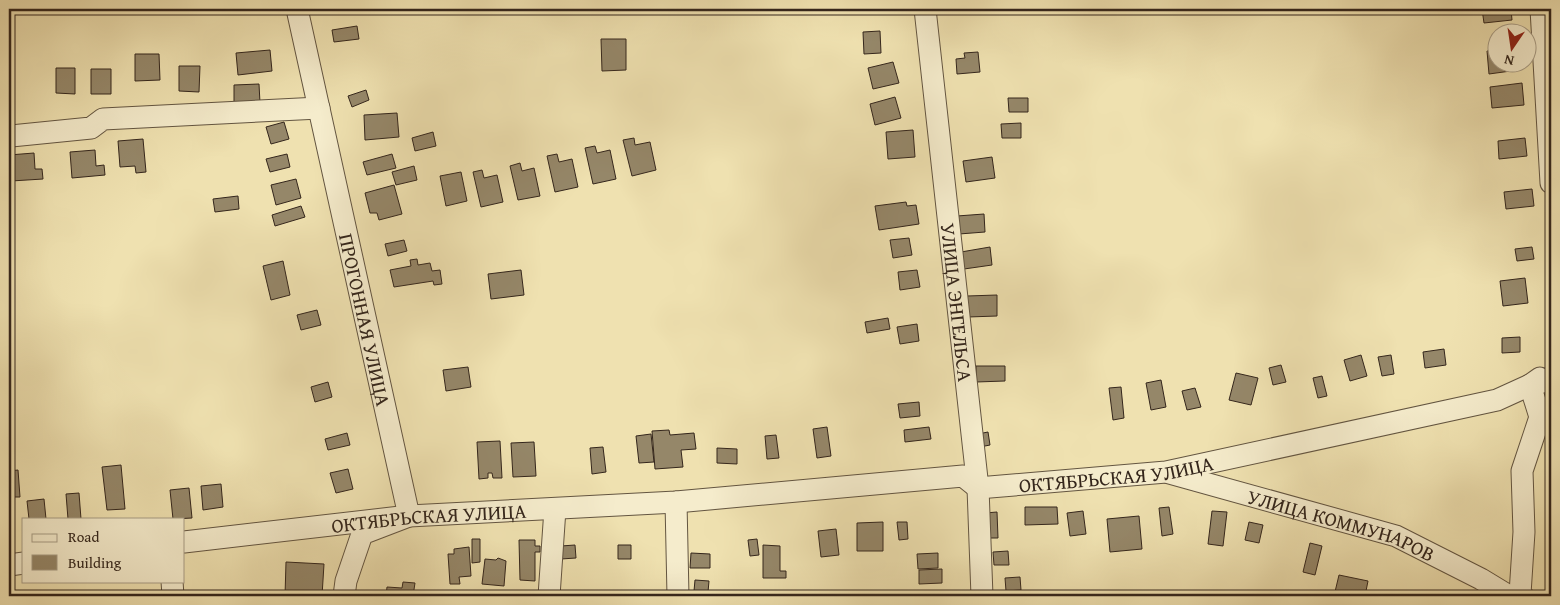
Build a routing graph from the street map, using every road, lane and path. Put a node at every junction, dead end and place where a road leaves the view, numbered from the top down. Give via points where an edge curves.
1 (296, 9) edge
2 (926, 9) edge
3 (1541, 9) edge
4 (319, 108) junction
5 (11, 136) dead end
6 (1551, 183) edge
7 (1551, 372) edge
8 (1551, 380) edge
9 (1530, 385) junction
10 (1166, 472) junction
11 (978, 488) junction
12 (676, 502) junction
13 (555, 509) junction
14 (408, 516) junction
15 (185, 542) edge
16 (22, 563) edge
17 (9, 565) edge
18 (172, 582) edge
19 (173, 596) edge
20 (344, 596) edge
21 (549, 596) edge
22 (678, 596) edge
23 (982, 596) edge
24 (1518, 596) edge

1 - 4 street, ПРОГОННАЯ УЛИЦА
2 - 11 street, УЛИЦА ЭНГЕЛЬСА
3 - 6 street
4 - 5 street via 103,119 91,128
4 - 14 street, ПРОГОННАЯ УЛИЦА
7 - 9 street
8 - 9 street, ОКТЯБРЬСКАЯ УЛИЦА
9 - 10 street, ОКТЯБРЬСКАЯ УЛИЦА via 1497,400
9 - 24 street via 1540,417 1522,471 1524,532
10 - 11 street, ОКТЯБРЬСКАЯ УЛИЦА
10 - 24 street, УЛИЦА КОММУНАРОВ via 1396,536
11 - 12 street, ОКТЯБРЬСКАЯ УЛИЦА via 963,476
11 - 23 street, УЛИЦА ЭНГЕЛЬСА
12 - 13 street, ОКТЯБРЬСКАЯ УЛИЦА
12 - 22 street
13 - 14 street, ОКТЯБРЬСКАЯ УЛИЦА
13 - 21 street
14 - 15 street, ОКТЯБРЬСКАЯ УЛИЦА
14 - 20 street via 362,534
16 - 17 street
18 - 19 street

